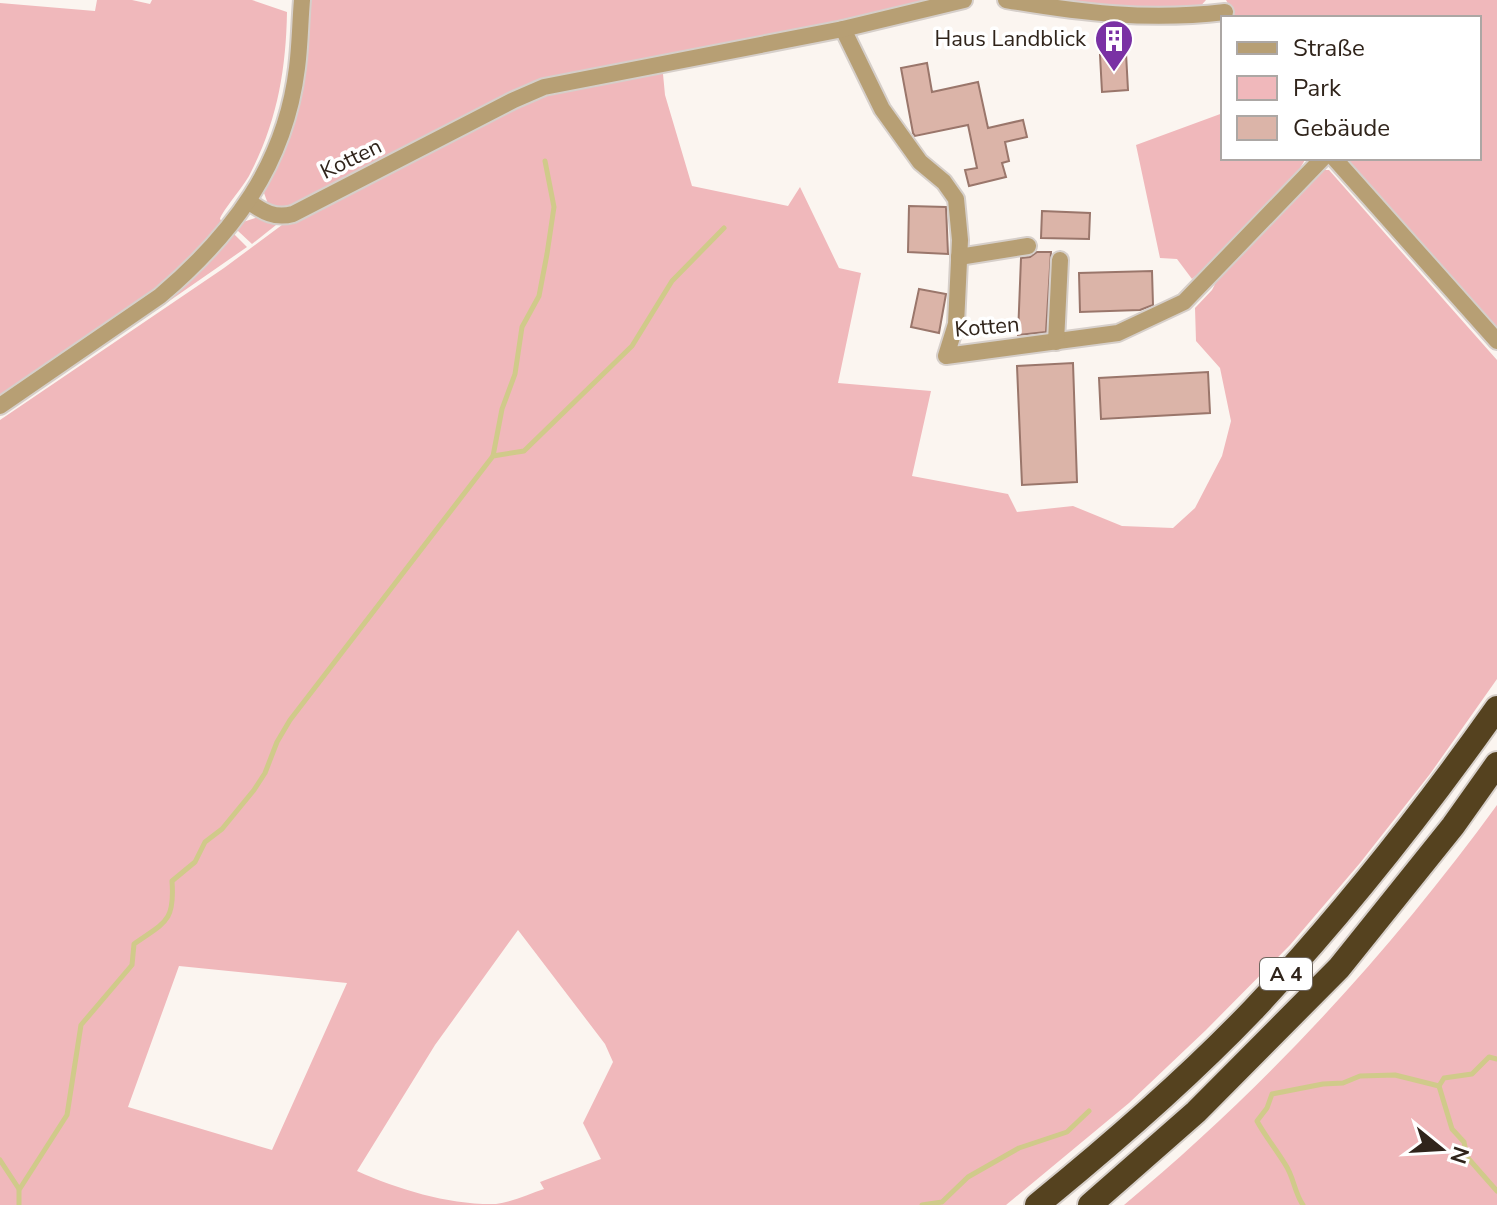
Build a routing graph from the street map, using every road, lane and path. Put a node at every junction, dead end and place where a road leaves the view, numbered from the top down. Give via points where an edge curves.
1 (302, 0) edge
2 (964, 0) edge
3 (1006, 0) edge
4 (1224, 10) edge
5 (843, 29) junction
6 (1321, 160) edge
7 (1336, 160) edge
8 (248, 201) junction
9 (1028, 246) dead end
10 (959, 257) junction
11 (1060, 260) dead end
12 (1497, 341) edge
13 (1056, 342) junction
14 (0, 406) edge
15 (1497, 708) edge
16 (1497, 764) edge
17 (1037, 1205) edge
18 (1090, 1205) edge

1 - 8 street via 291,102
2 - 5 street, Kotten
3 - 4 street via 1132,17
5 - 8 street, Kotten via 544,87 293,214 273,216
5 - 10 street, Kotten via 882,109 920,162 956,199
6 - 13 street, Kotten via 1184,302 1118,333
7 - 12 street
8 - 14 street via 212,248 160,296
9 - 10 street
10 - 13 street, Kotten via 956,324 946,356
11 - 13 street
15 - 17 highway, A 4 via 1387,857 1252,1011 1189,1074
16 - 18 highway, A 4 via 1339,968 1196,1112

